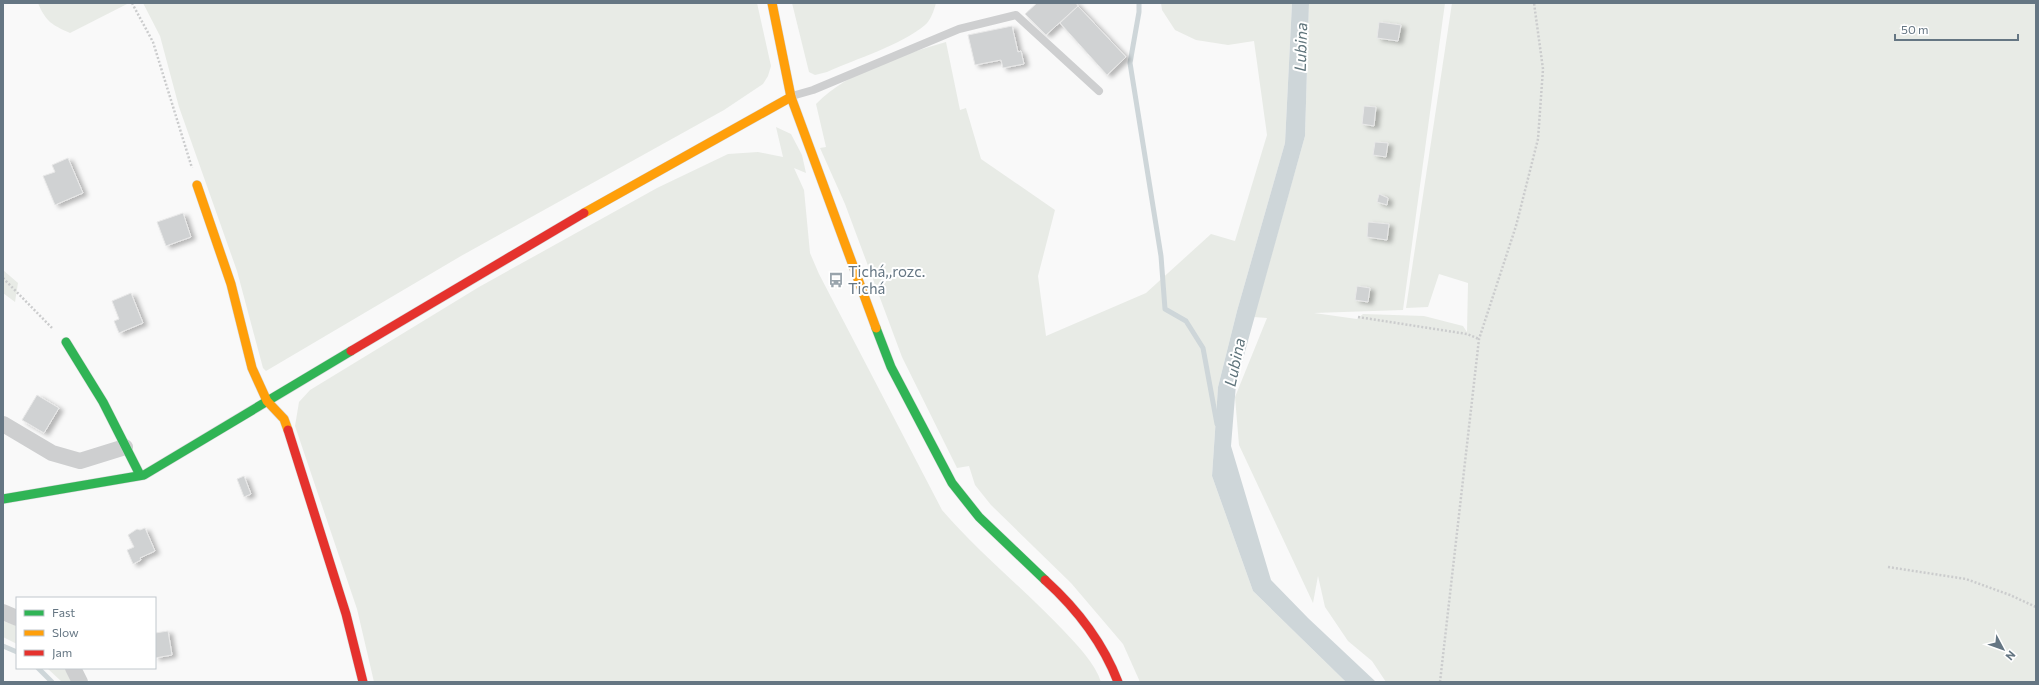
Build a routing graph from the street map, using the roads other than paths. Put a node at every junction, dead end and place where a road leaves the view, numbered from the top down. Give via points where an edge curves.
1 (772, 3) edge
2 (1099, 91) dead end
3 (791, 97) junction
4 (197, 185) road end
5 (66, 342) road end
6 (267, 401) junction
7 (3, 424) edge
8 (126, 447) junction
9 (140, 475) junction
10 (3, 499) edge
11 (3, 612) edge
12 (16, 618) edge
13 (74, 669) edge
14 (80, 682) edge
15 (363, 682) edge
16 (1118, 682) edge

1 - 3 street
2 - 3 lane via 1016,15 959,29
3 - 6 street via 553,230
3 - 16 street via 845,248 891,366 952,483 979,516 1052,586 1073,610 1094,636
4 - 6 street via 231,284 252,368
5 - 8 street via 103,402
6 - 9 street via 144,475
6 - 15 street via 284,419 297,456 346,614
7 - 8 street via 52,453 80,461
8 - 9 street
9 - 10 street
11 - 12 street
13 - 14 street

